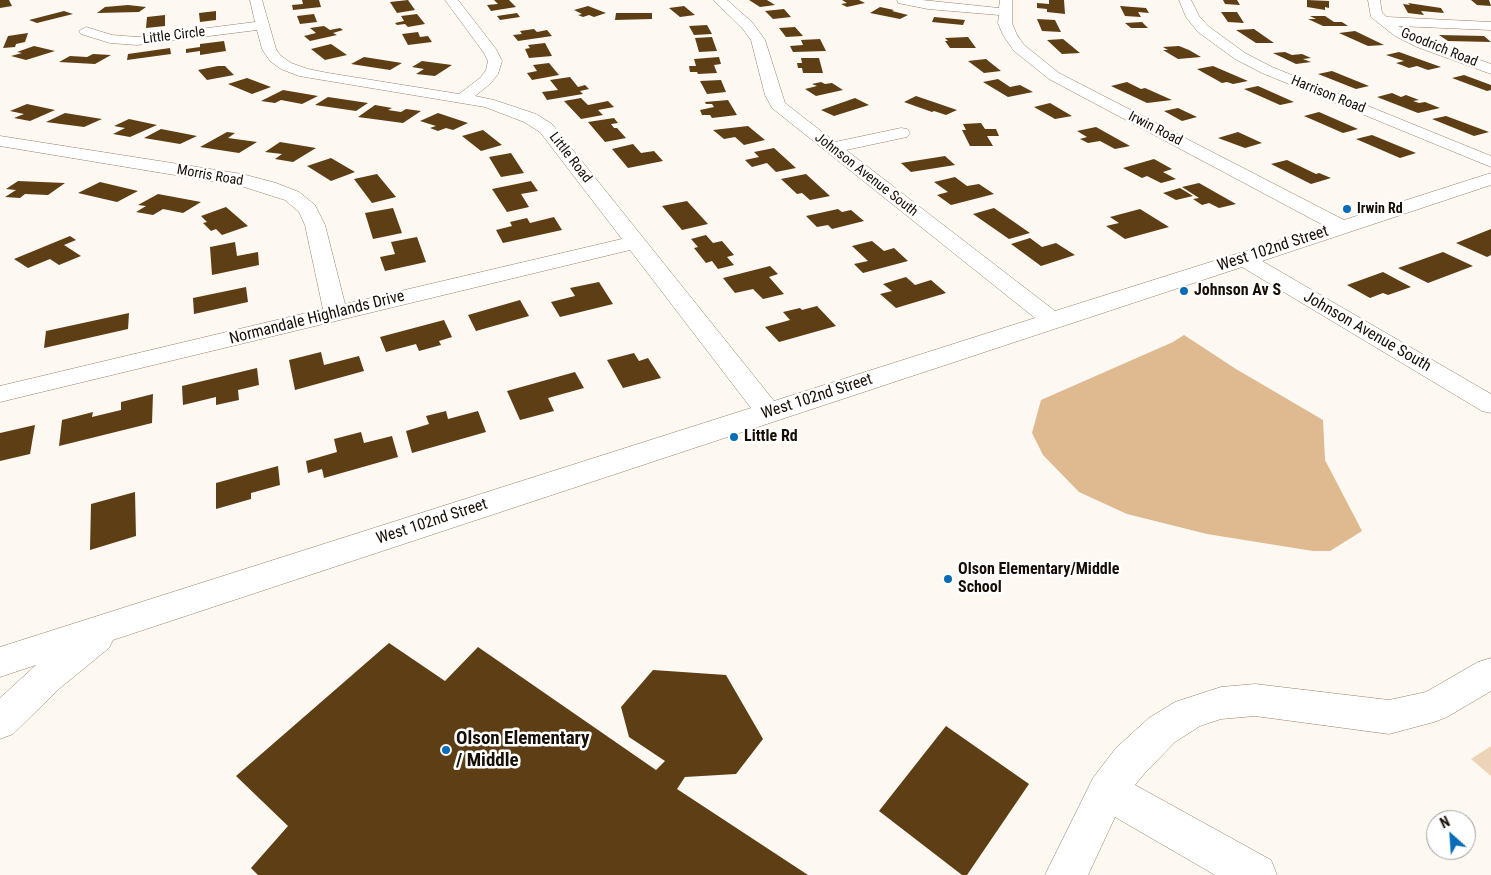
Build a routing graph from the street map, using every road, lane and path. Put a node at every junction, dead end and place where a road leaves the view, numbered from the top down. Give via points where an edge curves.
1 (256, 0) edge
2 (451, 0) edge
3 (719, 0) edge
4 (903, 0) edge
5 (1185, 0) edge
6 (1374, 0) edge
7 (1005, 6) edge
8 (1382, 21) junction
9 (262, 24) junction
10 (1491, 26) edge
11 (86, 31) dead end
12 (1491, 69) edge
13 (463, 98) junction
14 (901, 133) dead end
15 (0, 141) edge
16 (831, 148) junction
17 (1491, 162) edge
18 (1491, 179) edge
19 (1343, 227) junction
20 (635, 242) junction
21 (1243, 259) junction
22 (336, 314) junction
23 (1053, 321) junction
24 (0, 394) edge
25 (1491, 404) edge
26 (768, 413) junction
27 (112, 626) junction
28 (0, 662) edge
29 (1491, 673) edge
30 (0, 722) edge
31 (1107, 791) junction
32 (1066, 875) edge
33 (1256, 875) edge

1 - 9 street, Little Road
2 - 13 street via 495,61 485,81
3 - 16 street, Johnson Avenue South via 758,40 778,105
4 - 7 street via 928,5
5 - 17 street, Harrison Road via 1203,29 1240,56 1275,74
6 - 8 street, Goodrich Road via 1376,14
7 - 19 street, Irwin Road via 1005,23 1019,48 1054,76
8 - 10 street
8 - 12 street, Goodrich Road via 1422,44
9 - 11 street, Little Circle via 137,40 110,39
9 - 13 street, Little Road via 275,58 304,73
13 - 20 street, Little Road via 511,109 546,128
14 - 16 street
15 - 22 street, Morris Road via 242,180 292,196 308,209 316,225
16 - 23 street, Johnson Avenue South
18 - 19 street, West 102nd Street
19 - 21 street, West 102nd Street
20 - 22 street, Normandale Highlands Drive
20 - 26 street, Little Road
21 - 23 street, West 102nd Street
21 - 25 street, Johnson Avenue South
22 - 24 street, Normandale Highlands Drive
23 - 26 street, West 102nd Street
26 - 27 street, West 102nd Street
27 - 28 street, West 102nd Street
27 - 30 street via 47,676
29 - 31 street via 1434,706 1389,717 1255,700 1221,703 1188,714 1162,730 1130,761
31 - 32 street
31 - 33 street

